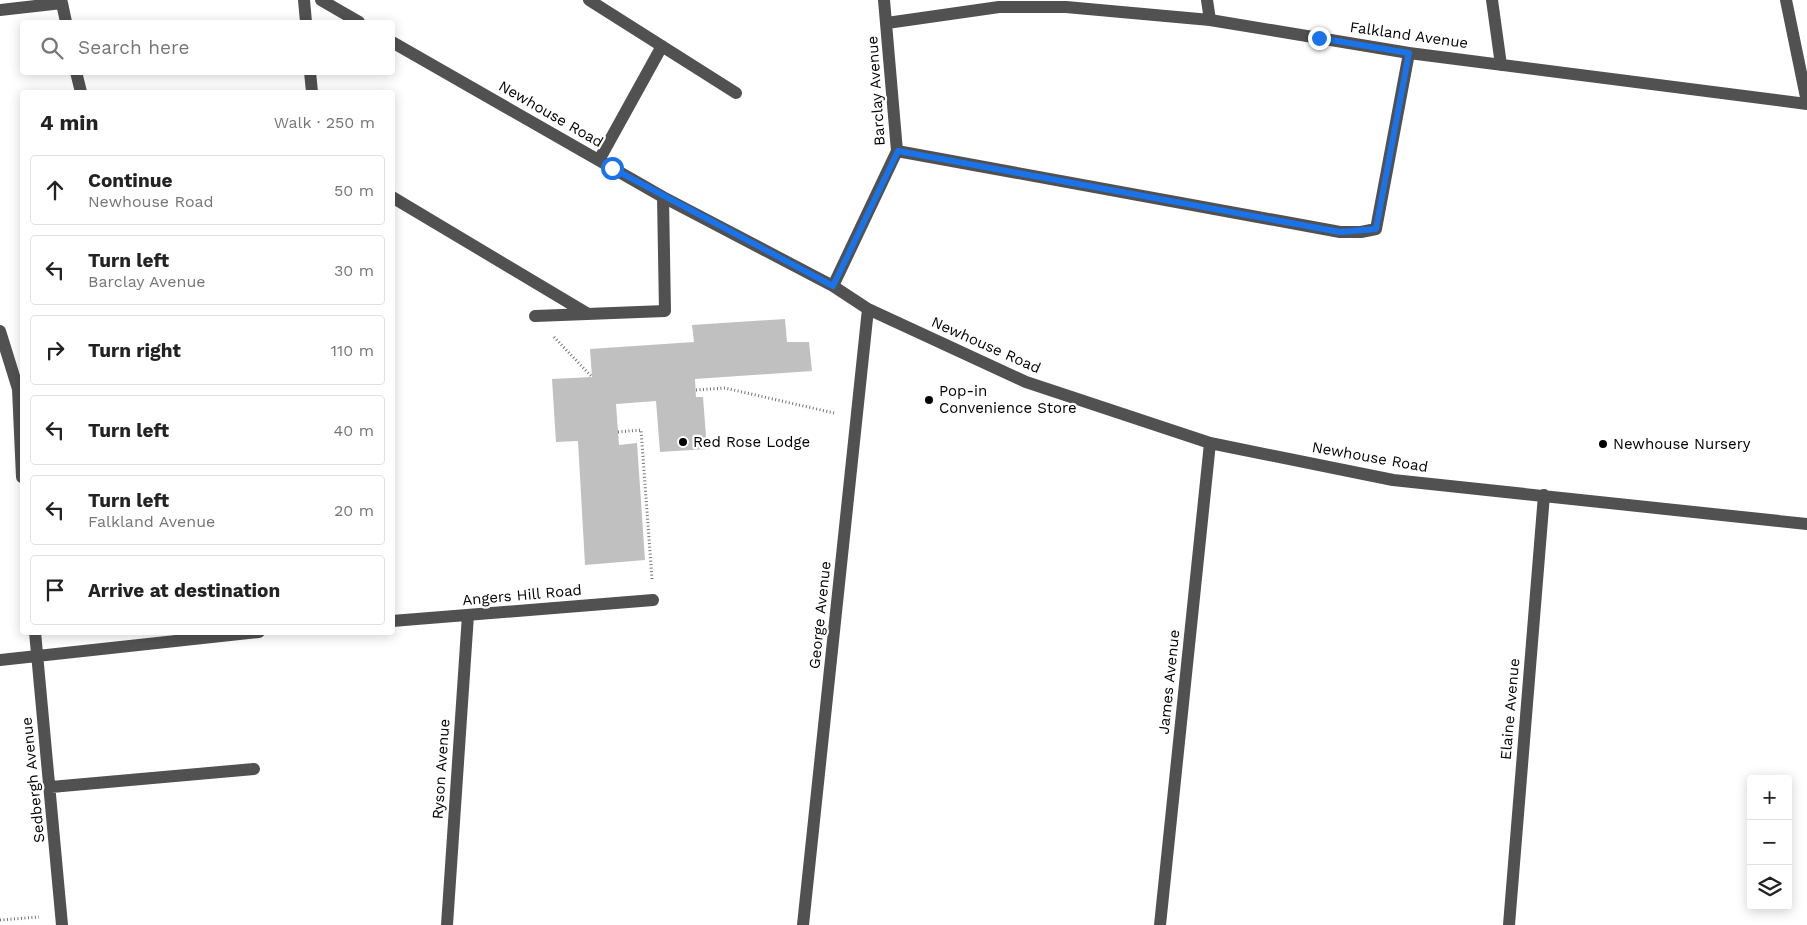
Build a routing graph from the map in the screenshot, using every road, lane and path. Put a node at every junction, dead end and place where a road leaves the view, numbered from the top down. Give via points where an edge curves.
1 (304, 0) edge
2 (588, 0) edge
3 (884, 0) edge
4 (1207, 0) edge
5 (1492, 0) edge
6 (1786, 0) edge
7 (329, 2) edge
8 (1065, 4) edge
9 (0, 10) edge
10 (66, 20) edge
11 (306, 20) edge
12 (356, 20) edge
13 (1210, 20) junction
14 (887, 24) junction
15 (395, 44) edge
16 (662, 46) junction
17 (1409, 53) junction
18 (1501, 65) junction
19 (77, 75) edge
20 (310, 75) edge
21 (80, 90) edge
22 (312, 90) edge
23 (736, 93) dead end
24 (1807, 103) edge
25 (898, 151) junction
26 (599, 160) junction
27 (663, 196) junction
28 (395, 199) edge
29 (833, 286) junction
30 (868, 309) junction
31 (588, 314) junction
32 (535, 316) joint
33 (0, 331) edge
34 (19, 376) edge
35 (592, 377) dead end
36 (696, 390) dead end
37 (857, 418) junction
38 (618, 432) dead end
39 (20, 433) edge
40 (1210, 443) junction
41 (1544, 495) junction
42 (1807, 524) edge
43 (653, 600) joint
44 (468, 615) junction
45 (395, 620) edge
46 (35, 635) edge
47 (200, 635) edge
48 (180, 636) edge
49 (37, 657) junction
50 (0, 660) edge
51 (254, 769) dead end
52 (51, 787) junction
53 (0, 920) edge
54 (62, 920) edge
55 (447, 925) edge
56 (803, 925) edge
57 (1160, 925) edge
58 (1509, 925) edge

1 - 11 street
2 - 16 street
3 - 14 street, Barclay Avenue
4 - 13 street
5 - 18 street
6 - 24 street
7 - 12 street
8 - 13 street, Falkland Avenue
8 - 14 street, Falkland Avenue via 999,7
9 - 10 street via 62,3
13 - 17 street, Falkland Avenue
14 - 25 street, Barclay Avenue
15 - 26 street, Newhouse Road
16 - 23 street
16 - 26 street
17 - 18 street, Falkland Avenue
17 - 25 street via 1376,229 1361,232 1340,232
18 - 24 street, Falkland Avenue
19 - 21 street
20 - 22 street
25 - 29 street, Barclay Avenue
26 - 27 street, Newhouse Road
27 - 29 street, Newhouse Road
27 - 31 street via 665,311
28 - 31 street
29 - 30 street, Newhouse Road
30 - 37 street, George Avenue
30 - 40 street, Newhouse Road via 1026,382
31 - 32 street
32 - 35 path
33 - 34 street
34 - 39 street
36 - 37 path via 725,388
37 - 56 street, George Avenue
38 - 43 path via 641,430
40 - 41 street, Newhouse Road via 1394,480
40 - 57 street, James Avenue
41 - 42 street, Newhouse Road
41 - 58 street, Elaine Avenue
43 - 44 street, Angers Hill Road
44 - 45 street, Angers Hill Road
44 - 55 street, Ryson Avenue
46 - 49 street, Sedbergh Avenue
47 - 48 street
48 - 49 street
49 - 50 street
49 - 52 street, Sedbergh Avenue
51 - 52 street
52 - 54 street, Sedbergh Avenue
53 - 54 path

